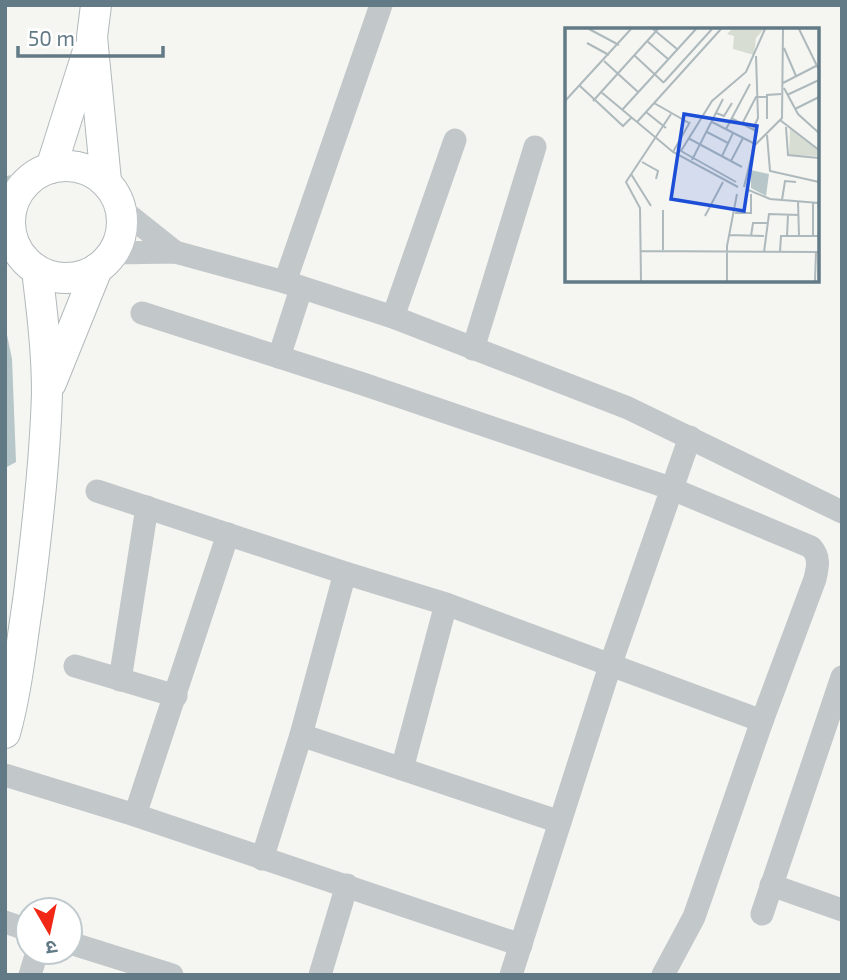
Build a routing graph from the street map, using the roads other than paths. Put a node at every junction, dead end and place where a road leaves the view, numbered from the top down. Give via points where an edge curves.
1 (96, 5) edge
2 (381, 5) edge
3 (92, 37) junction
4 (455, 139) dead end
5 (535, 147) dead end
6 (51, 168) junction
7 (106, 181) junction
8 (15, 186) edge
9 (121, 209) junction
10 (10, 243) edge
11 (175, 252) junction
12 (105, 261) junction
13 (37, 270) junction
14 (293, 285) junction
15 (142, 313) dead end
16 (393, 317) junction
17 (473, 349) junction
18 (279, 357) junction
19 (47, 393) junction
20 (690, 437) junction
21 (670, 488) junction
22 (97, 491) dead end
23 (147, 507) junction
24 (842, 512) edge
25 (228, 534) junction
26 (345, 573) junction
27 (446, 604) junction
28 (75, 666) dead end
29 (610, 666) junction
30 (842, 677) edge
31 (120, 680) junction
32 (176, 696) junction
33 (762, 721) junction
34 (5, 733) edge
35 (301, 735) junction
36 (402, 769) junction
37 (5, 775) edge
38 (135, 815) junction
39 (560, 822) junction
40 (262, 859) junction
41 (348, 885) junction
42 (771, 885) junction
43 (842, 910) edge
44 (762, 914) dead end
45 (521, 945) junction
46 (84, 947) edge
47 (172, 975) edge
48 (320, 975) edge
49 (511, 975) edge
50 (663, 975) edge

1 - 3 main road
2 - 14 street
3 - 6 main road
3 - 7 main road
4 - 16 street
5 - 17 street
6 - 7 main road via 89,170
6 - 8 main road
7 - 9 main road
8 - 10 main road
9 - 11 street
9 - 12 main road via 120,239
10 - 13 main road
11 - 12 street
11 - 14 street
12 - 13 main road via 83,276 51,276
12 - 19 main road
13 - 19 main road
14 - 16 street
14 - 18 street
15 - 18 street
16 - 17 street
17 - 20 street via 628,408
18 - 21 street
19 - 34 main road via 35,557
20 - 21 street
20 - 24 street
21 - 29 street
21 - 33 street via 816,553 815,579
22 - 23 street
23 - 25 street
23 - 31 street
25 - 26 street
25 - 32 street
26 - 27 street
26 - 35 street
27 - 29 street
27 - 36 street
28 - 31 street
29 - 33 street
29 - 39 street
30 - 42 street
31 - 32 street
32 - 38 street
33 - 50 street via 694,917
35 - 36 street
35 - 40 street
36 - 39 street
37 - 38 street
38 - 40 street
39 - 45 street
40 - 41 street
41 - 45 street
41 - 48 street
42 - 43 street
42 - 44 street
45 - 49 street
46 - 47 street

